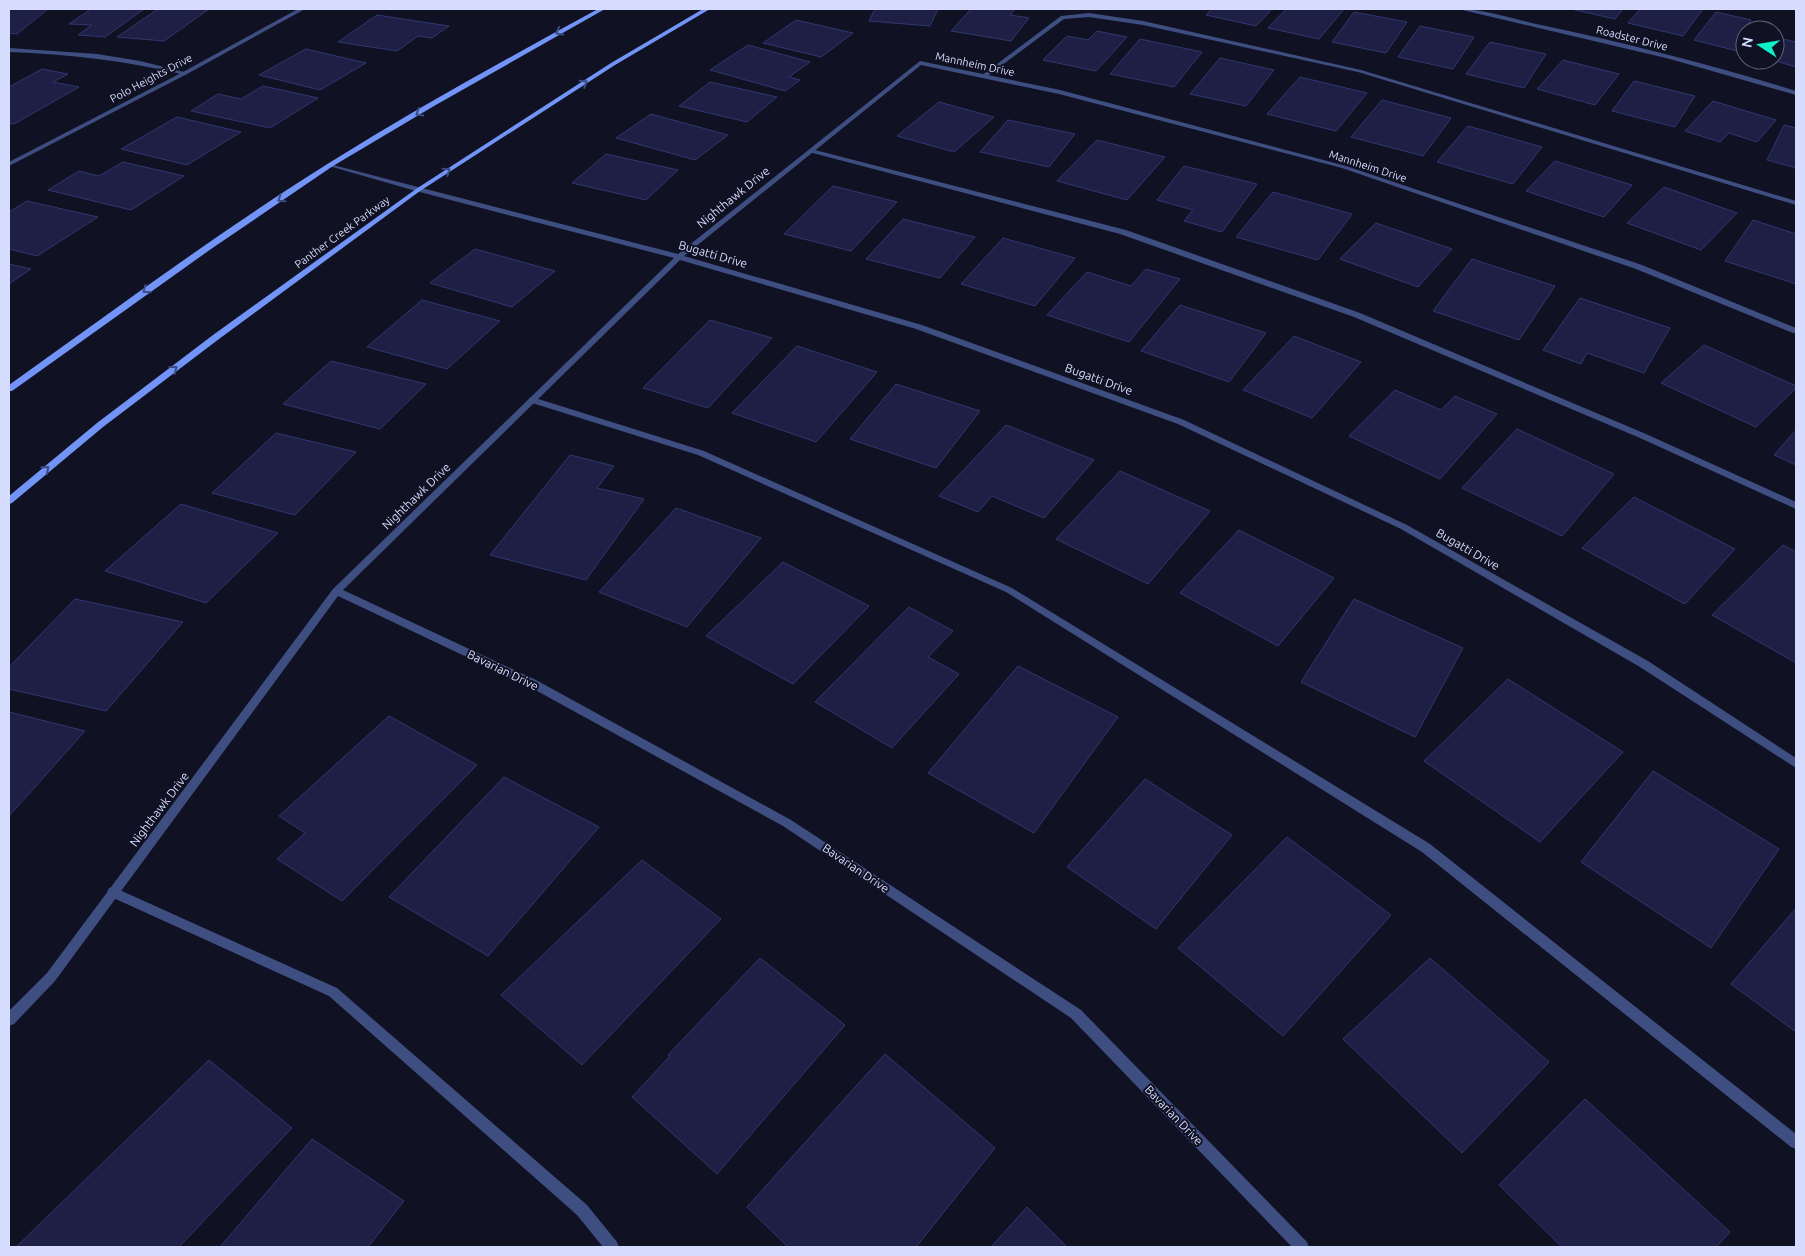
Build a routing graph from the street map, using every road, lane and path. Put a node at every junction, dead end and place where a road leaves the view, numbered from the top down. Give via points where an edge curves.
1 (302, 9) edge
2 (602, 9) edge
3 (707, 9) edge
4 (1461, 9) edge
5 (9, 50) edge
6 (920, 63) joint
7 (185, 72) junction
8 (984, 76) junction
9 (1796, 93) edge
10 (811, 151) junction
11 (10, 162) edge
12 (331, 165) junction
13 (418, 190) junction
14 (1796, 203) edge
15 (678, 257) junction
16 (1796, 331) edge
17 (9, 389) edge
18 (532, 400) junction
19 (9, 500) edge
20 (1796, 506) edge
21 (336, 591) junction
22 (1796, 764) edge
23 (113, 892) junction
24 (9, 1020) edge
25 (1796, 1142) edge
26 (612, 1247) edge
27 (1302, 1247) edge

1 - 7 street, Polo Heights Drive
2 -> 12 main road via 510,59
13 -> 3 main road, Panther Creek Parkway via 613,64
4 - 9 street, Roadster Drive via 1554,28
5 - 7 street via 111,56
6 - 8 street, Mannheim Drive
6 - 10 street, Nighthawk Drive
7 - 11 street, Polo Heights Drive
8 - 14 street via 1063,16 1089,15 1143,23 1358,71
8 - 16 street, Mannheim Drive via 1060,92 1344,168 1638,267
10 - 15 street, Nighthawk Drive
10 - 20 street via 1123,232 1357,315 1643,436
12 - 13 street, Bugatti Drive
12 -> 17 main road via 144,292
13 - 15 street, Bugatti Drive
19 -> 13 main road, Panther Creek Parkway via 100,425 216,337
15 - 18 street, Nighthawk Drive
15 - 22 street, Bugatti Drive via 919,327 1181,422 1404,527 1644,664
18 - 21 street, Nighthawk Drive
18 - 25 street via 701,453 1009,590 1426,848
21 - 23 street, Nighthawk Drive
21 - 27 street, Bavarian Drive via 532,683 787,823 1076,1014
23 - 24 street, Nighthawk Drive via 51,976
23 - 26 street via 333,992 582,1210

